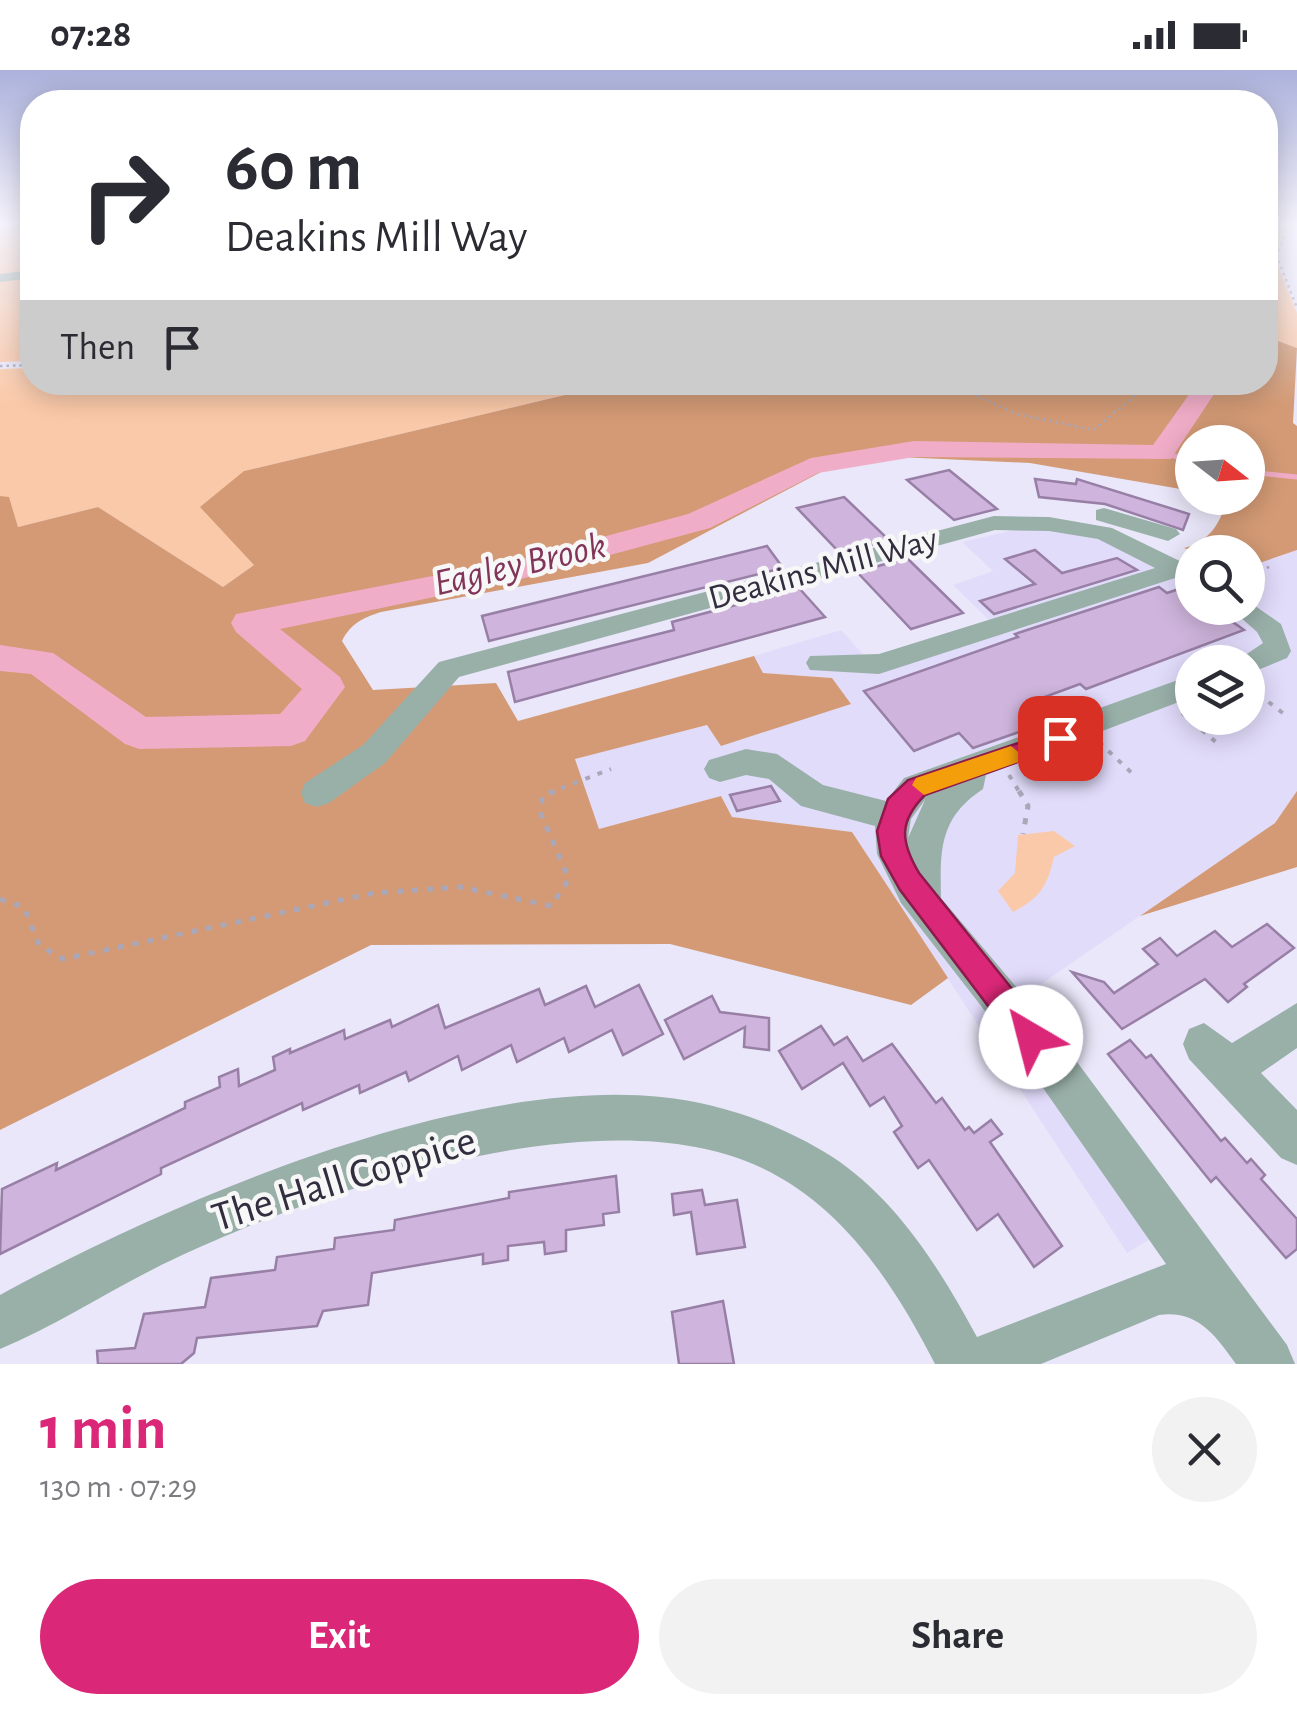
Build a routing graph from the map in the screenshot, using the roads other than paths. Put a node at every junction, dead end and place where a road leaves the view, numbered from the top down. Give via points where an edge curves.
1 (1047, 507) dead end
2 (1106, 525) junction
3 (1168, 534) dead end
4 (1175, 569) edge
5 (1175, 575) edge
6 (1265, 623) edge
7 (1265, 656) edge
8 (820, 663) dead end
9 (1175, 693) edge
10 (1035, 747) junction
11 (720, 769) dead end
12 (317, 793) dead end
13 (894, 817) junction
14 (923, 900) junction
15 (1297, 1023) edge
16 (1297, 1142) edge
17 (1230, 1313) junction
18 (0, 1324) edge
19 (963, 1364) edge
20 (976, 1364) edge
21 (1268, 1364) edge

1 - 2 street
2 - 3 street
2 - 4 street, Deakins Mill Way
2 - 12 street, Deakins Mill Way via 994,523 449,668 374,754
5 - 8 street via 879,664
6 - 7 street via 1277,651
9 - 10 street
10 - 13 street via 916,788
10 - 14 street via 952,790 936,807 920,859
11 - 13 street via 746,762 777,767 813,796
13 - 14 street via 894,856
14 - 17 street via 1010,1008
15 - 16 street via 1217,1057
17 - 20 street via 1178,1286
17 - 21 street
18 - 19 street, The Hall Coppice via 142,1247 380,1159 479,1135 640,1118 742,1136 835,1190 880,1229 921,1282

